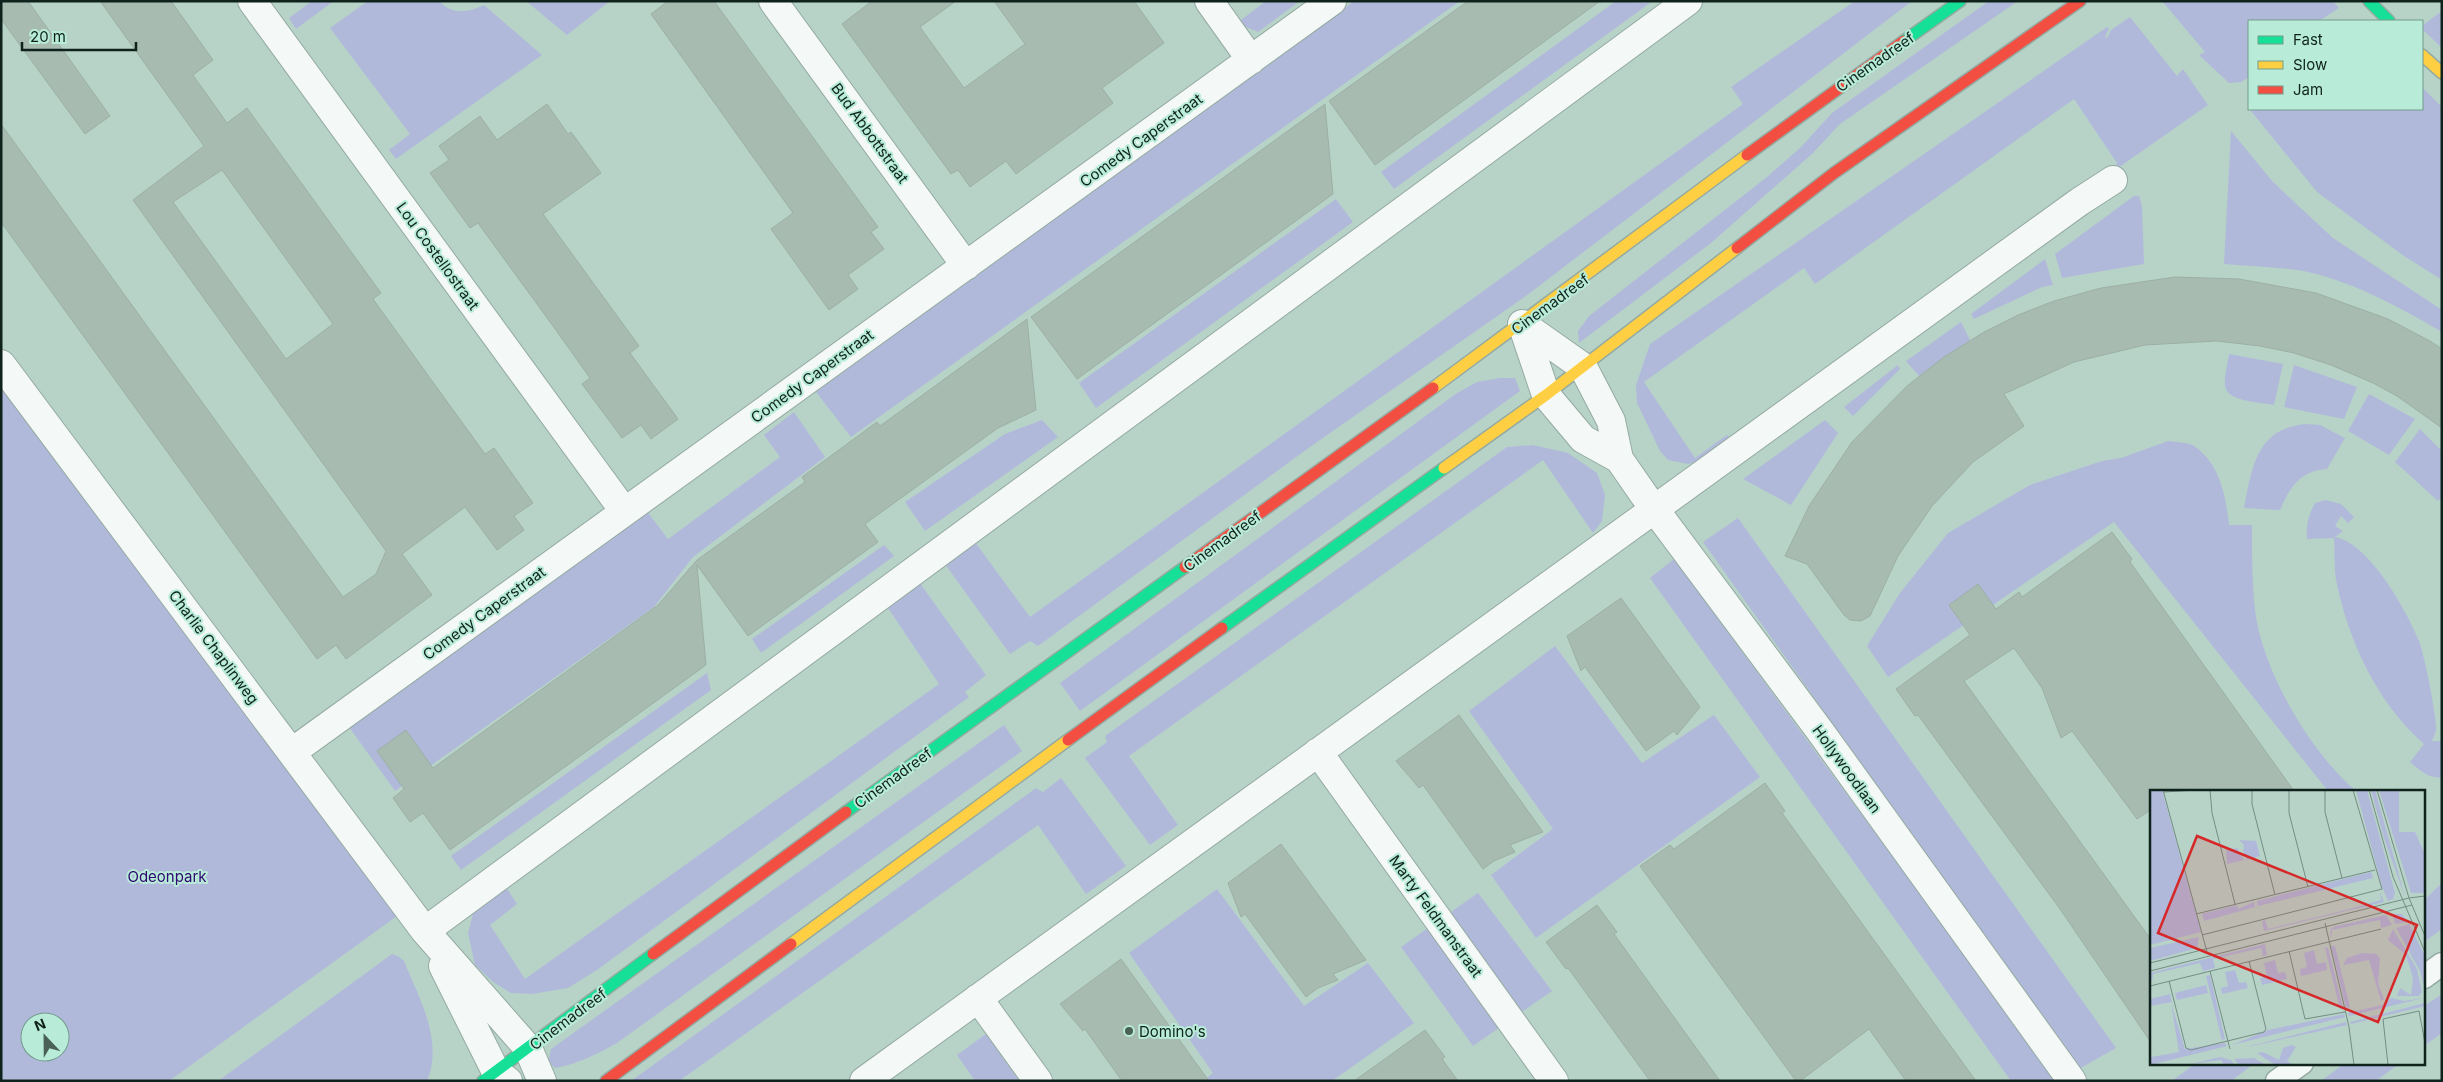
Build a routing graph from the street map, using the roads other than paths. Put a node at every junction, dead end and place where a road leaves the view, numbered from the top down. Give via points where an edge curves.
1 (252, 1) edge
2 (774, 1) edge
3 (1209, 1) edge
4 (1332, 1) edge
5 (1688, 1) edge
6 (1960, 1) edge
7 (2080, 1) edge
8 (2369, 1) edge
9 (2388, 20) edge
10 (2423, 56) edge
11 (1251, 60) junction
12 (2442, 73) edge
13 (2113, 180) dead end
14 (966, 266) junction
15 (1522, 324) junction
16 (1, 364) edge
17 (1583, 367) junction
18 (1546, 395) junction
19 (1619, 459) junction
20 (1654, 509) junction
21 (624, 511) junction
22 (292, 752) junction
23 (1318, 752) junction
24 (425, 931) junction
25 (2442, 964) edge
26 (2426, 976) edge
27 (978, 998) junction
28 (528, 1048) junction
29 (2301, 1064) edge
30 (495, 1078) edge
31 (542, 1081) edge
32 (606, 1081) edge
33 (864, 1081) edge
34 (1038, 1081) edge
35 (1554, 1081) edge
36 (2072, 1081) edge
37 (2277, 1081) edge

1 - 21 street, Lou Costellostraat
2 - 14 street, Bud Abbottstraat
3 - 11 street
4 - 11 street, Comedy Caperstraat
5 - 24 street
6 - 15 main road, Cinemadreef via 1746,154
7 - 17 main road via 1834,173
8 - 9 main road
10 - 12 main road
11 - 14 street, Comedy Caperstraat
13 - 20 street
14 - 21 street, Comedy Caperstraat
15 - 17 street, Hollywoodlaan
15 - 18 street, Hollywoodlaan
15 - 28 main road, Cinemadreef via 982,713
16 - 22 street, Charlie Chaplinweg
17 - 18 main road
17 - 19 street, Hollywoodlaan via 1611,421
18 - 19 street, Hollywoodlaan via 1583,439
18 - 32 main road via 1096,719
19 - 20 street, Hollywoodlaan
20 - 23 street
20 - 36 street, Hollywoodlaan via 1820,731
21 - 22 street, Comedy Caperstraat
22 - 24 street, Charlie Chaplinweg
23 - 27 street
23 - 35 street, Marty Feldmanstraat
24 - 28 street, Charlie Chaplinweg
24 - 30 street, Charlie Chaplinweg
25 - 26 lane
27 - 33 street
27 - 34 street
28 - 30 main road, Cinemadreef
28 - 31 street, Charlie Chaplinweg
29 - 37 lane

